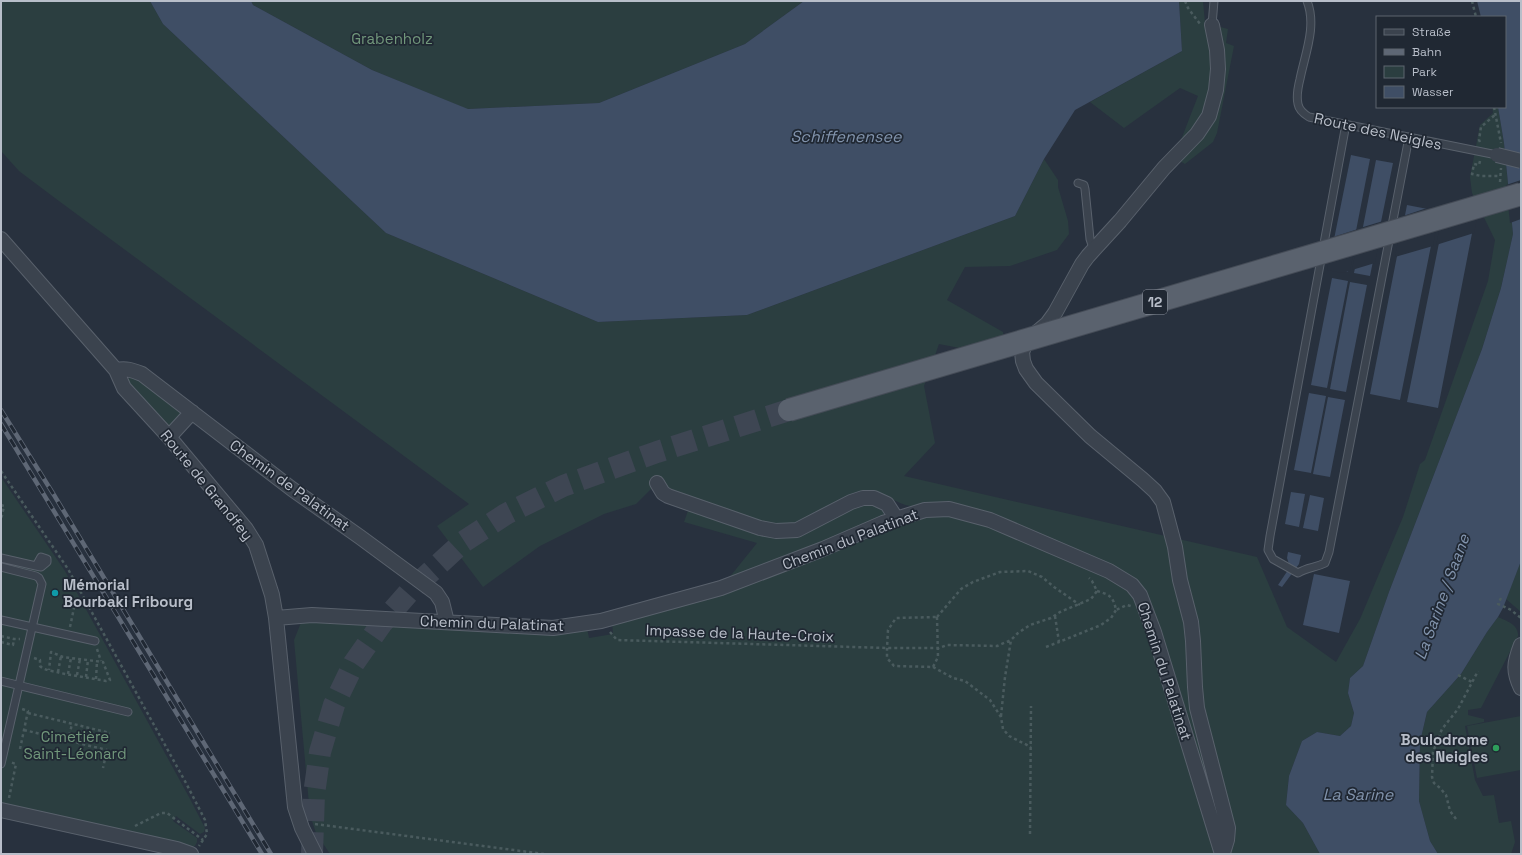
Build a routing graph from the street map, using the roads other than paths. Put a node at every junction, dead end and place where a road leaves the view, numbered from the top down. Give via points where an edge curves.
1 (1214, 1) edge
2 (1307, 1) edge
3 (1207, 26) joint
4 (1346, 124) junction
5 (1408, 137) junction
6 (1497, 155) joint
7 (1521, 161) edge
8 (1078, 182) dead end
9 (1521, 194) edge
10 (1, 238) edge
11 (1095, 248) junction
12 (116, 370) junction
13 (789, 410) tunnel mouth
14 (192, 412) junction
15 (170, 437) junction
16 (658, 483) dead end
17 (896, 518) junction
18 (1, 558) edge
19 (36, 566) dead end
20 (1, 567) edge
21 (276, 618) junction
22 (1, 620) edge
23 (447, 622) junction
24 (33, 627) junction
25 (95, 641) dead end
26 (1521, 645) edge
27 (1, 681) edge
28 (19, 686) junction
29 (1521, 688) edge
30 (128, 712) dead end
31 (1, 762) edge
32 (1, 810) edge
33 (191, 854) edge
34 (315, 854) edge
35 (1222, 854) edge

1 - 3 lane
2 - 4 lane, Route des Neigles via 1311,20 1310,31 1297,102 1303,113 1310,117
3 - 11 street via 1217,50 1218,69 1209,116 1197,134
4 - 5 lane, Route des Neigles
4 - 5 lane via 1268,550 1273,559 1298,573 1325,563 1328,552
5 - 6 lane, Route des Neigles
6 - 7 street, bridge
8 - 11 lane via 1086,189 1090,239
9 - 13 main road, 12, bridge
10 - 12 street, Route de Grandfey
11 - 35 street via 1082,264 1055,313 1025,345 1022,360 1036,382 1090,436 1155,491 1163,502 1191,622 1197,708 1228,828
12 - 14 street, Chemin de Palatinat via 131,369 142,374
12 - 15 street, Route de Grandfey via 124,388
14 - 15 street
14 - 23 street, Chemin de Palatinat via 292,489 436,593 442,602
15 - 21 street, Route de Grandfey via 246,529 256,545 272,594
16 - 17 street via 663,493 668,496 776,532 797,530 863,498 874,498 887,504
17 - 23 street, Chemin du Palatinat via 720,588 601,621 553,628
17 - 35 street, Chemin du Palatinat via 925,510 949,509 990,520 1109,571 1132,585 1143,602
18 - 19 lane
20 - 24 lane via 30,574 42,581
21 - 23 street, Chemin du Palatinat via 312,615
21 - 34 street, Route de Grandfey via 295,807 308,843
22 - 24 lane
24 - 25 lane
24 - 28 lane
26 - 29 street via 1516,658 1515,676
27 - 28 lane
28 - 30 lane
28 - 31 lane
32 - 33 street

